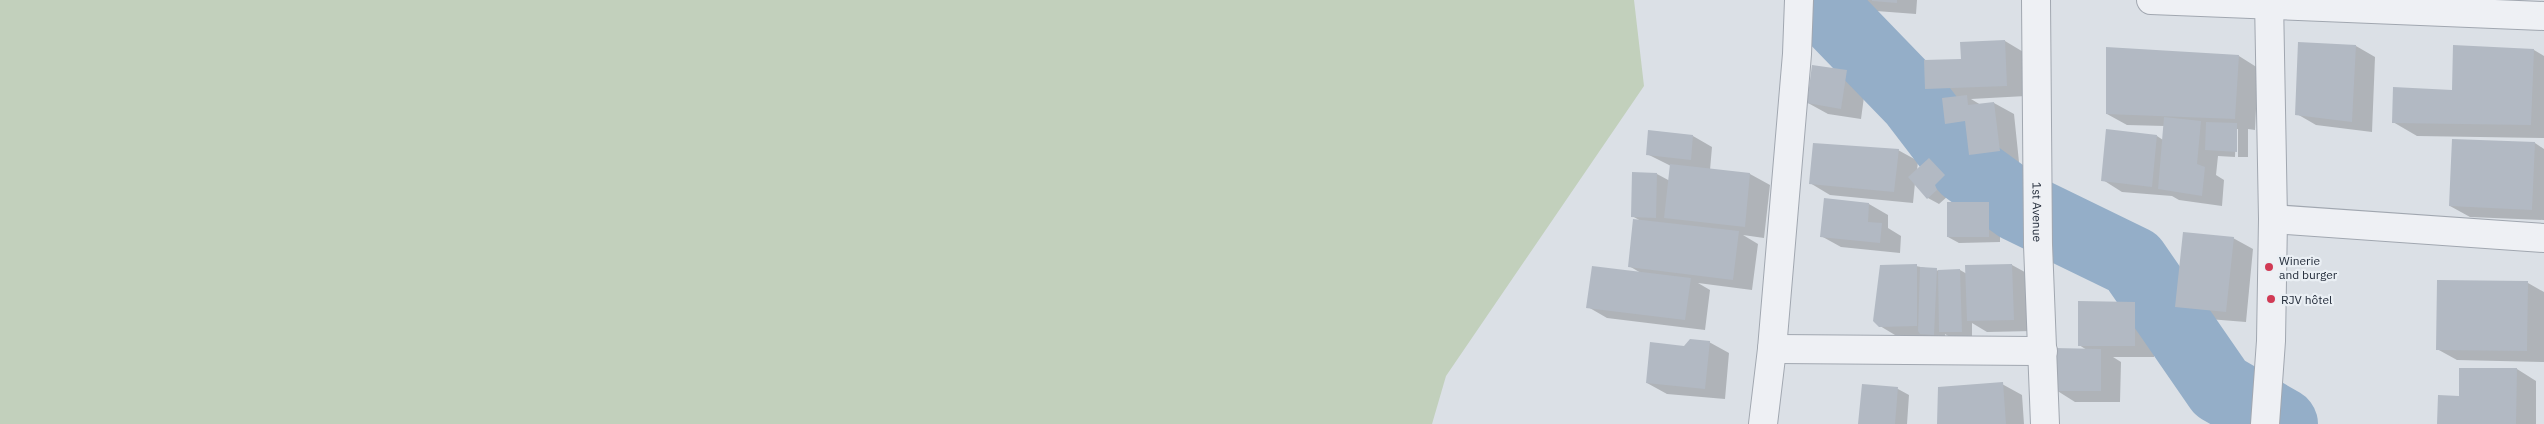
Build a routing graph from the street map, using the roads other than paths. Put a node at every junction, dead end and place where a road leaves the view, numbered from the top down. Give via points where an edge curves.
1 (1799, 0) edge
2 (2036, 0) edge
3 (2151, 0) edge
4 (2269, 2) edge
5 (2544, 16) edge
6 (2273, 219) junction
7 (2544, 238) edge
8 (1772, 349) junction
9 (2043, 351) junction
10 (1763, 424) edge
11 (2044, 424) edge
12 (2265, 424) edge

1 - 8 street
2 - 9 street, 1st Avenue via 2038,245
3 - 4 street
4 - 5 street
4 - 6 street
6 - 7 street
6 - 12 street via 2271,341
8 - 9 street
8 - 10 street
9 - 11 street, 1st Avenue

